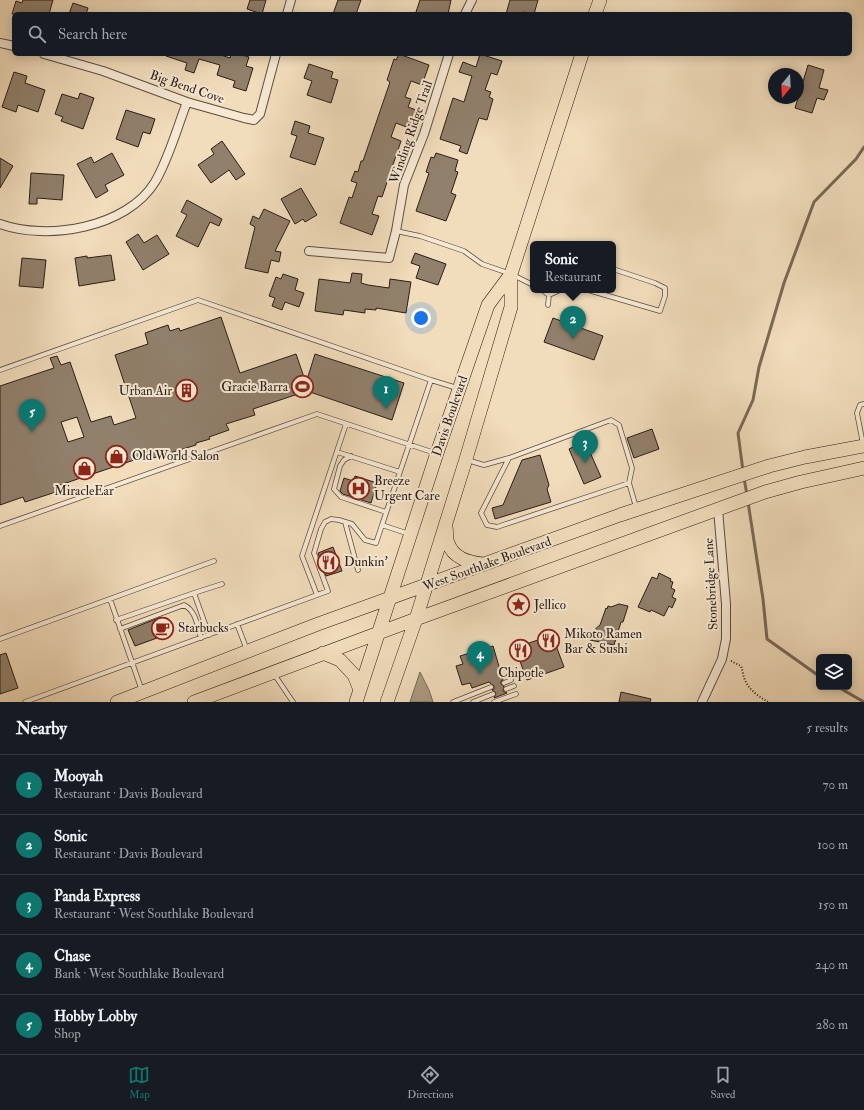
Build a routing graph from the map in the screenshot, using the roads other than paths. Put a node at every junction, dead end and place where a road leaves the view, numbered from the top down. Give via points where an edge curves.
1 (291, 0) edge
2 (472, 0) edge
3 (600, 0) edge
4 (288, 12) edge
5 (465, 12) edge
6 (596, 12) edge
7 (0, 43) edge
8 (12, 46) edge
9 (51, 56) edge
10 (275, 56) edge
11 (449, 56) edge
12 (581, 56) edge
13 (187, 102) junction
14 (0, 224) edge
15 (396, 231) junction
16 (309, 250) dead end
17 (616, 270) edge
18 (511, 274) junction
19 (530, 284) edge
20 (546, 293) edge
21 (553, 293) edge
22 (598, 293) edge
23 (549, 295) junction
24 (548, 305) dead end
25 (0, 370) edge
26 (431, 380) junction
27 (459, 389) junction
28 (864, 404) edge
29 (346, 424) junction
30 (409, 445) junction
31 (864, 446) edge
32 (337, 452) junction
33 (437, 453) junction
34 (351, 456) junction
35 (509, 458) junction
36 (466, 459) junction
37 (864, 468) edge
38 (400, 472) junction
39 (629, 483) junction
40 (723, 507) junction
41 (637, 510) junction
42 (386, 512) junction
43 (345, 522) junction
44 (446, 522) junction
45 (382, 525) junction
46 (0, 526) edge
47 (411, 534) junction
48 (214, 561) dead end
49 (486, 564) junction
50 (358, 570) dead end
51 (222, 584) dead end
52 (426, 586) junction
53 (194, 593) junction
54 (317, 595) junction
55 (390, 598) junction
56 (110, 599) junction
57 (416, 619) junction
58 (116, 620) junction
59 (237, 624) junction
60 (120, 629) junction
61 (379, 633) junction
62 (209, 634) junction
63 (201, 638) junction
64 (0, 639) edge
65 (247, 651) junction
66 (323, 653) junction
67 (132, 663) junction
68 (272, 672) junction
69 (511, 680) dead end
70 (504, 683) dead end
71 (514, 686) dead end
72 (491, 688) dead end
73 (506, 689) dead end
74 (142, 692) junction
75 (493, 694) dead end
76 (516, 694) dead end
77 (358, 696) edge
78 (25, 702) edge
79 (117, 702) edge
80 (194, 702) edge
81 (292, 702) edge
82 (387, 702) edge
83 (453, 702) edge
84 (473, 702) edge
85 (494, 702) edge
86 (702, 702) edge

1 - 4 street
2 - 5 street
3 - 6 main road
7 - 8 street
9 - 13 street, Big Bend Cove via 102,71
10 - 13 street, Big Bend Cove via 260,114 254,120
11 - 15 street, Winding Ridge Trail via 404,186
12 - 18 main road, Davis Boulevard
13 - 14 street via 154,182 137,203 115,216 89,226 62,231 34,230
15 - 16 street, Winding Ridge Trail via 389,258
15 - 18 lane via 464,251 482,264
17 - 22 lane via 664,288 665,296 660,311
18 - 19 lane
18 - 27 main road, Davis Boulevard via 488,305
18 - 36 main road, Davis Boulevard via 511,307
20 - 23 lane
21 - 23 lane
23 - 24 lane
25 - 26 lane via 198,300
26 - 27 lane
26 - 30 lane
27 - 33 main road, Davis Boulevard
28 - 31 lane via 860,405 857,413
29 - 30 lane
29 - 32 lane
29 - 46 lane via 317,414
30 - 33 lane
30 - 38 lane
31 - 41 main road, West Southlake Boulevard via 769,466
32 - 34 lane
32 - 54 lane via 302,556
33 - 47 main road, Davis Boulevard
34 - 38 lane
34 - 42 lane via 340,466 334,489 340,497
35 - 36 lane via 484,465
35 - 39 lane via 611,420 619,425 632,468
35 - 39 lane via 482,514 488,525 497,527
36 - 44 main road, Davis Boulevard
37 - 40 main road, West Southlake Boulevard via 765,492
38 - 42 lane
39 - 41 lane
40 - 57 main road, West Southlake Boulevard
40 - 86 street, Stonebridge Lane via 726,639 722,659
41 - 49 main road, West Southlake Boulevard
42 - 45 lane
43 - 45 lane via 352,524 365,540 376,543
43 - 50 lane
43 - 54 lane via 331,519 325,522 321,529 314,553 328,591
44 - 49 main road via 448,543 454,552 474,564
44 - 52 main road, Davis Boulevard
45 - 47 lane
47 - 55 main road, Davis Boulevard
48 - 56 lane
49 - 52 main road, West Southlake Boulevard
51 - 53 lane
52 - 55 main road, West Southlake Boulevard
52 - 57 main road, Davis Boulevard
53 - 58 lane
53 - 62 lane
54 - 59 lane
55 - 61 main road, Davis Boulevard
55 - 65 main road, West Southlake Boulevard
56 - 58 lane
56 - 64 lane
57 - 61 main road, West Southlake Boulevard
57 - 82 main road, Davis Boulevard
58 - 60 lane
59 - 62 lane
59 - 65 lane
60 - 63 lane via 184,605 190,608
60 - 67 lane
61 - 66 main road, West Southlake Boulevard
61 - 77 main road, Davis Boulevard
62 - 63 lane
63 - 67 lane
65 - 74 main road, West Southlake Boulevard
66 - 68 main road, West Southlake Boulevard
66 - 77 main road via 340,660 354,675
67 - 74 lane
67 - 78 lane
68 - 80 main road, West Southlake Boulevard
68 - 81 lane
69 - 70 lane
71 - 73 lane
72 - 83 lane
74 - 79 main road, West Southlake Boulevard
75 - 84 lane
76 - 85 lane

